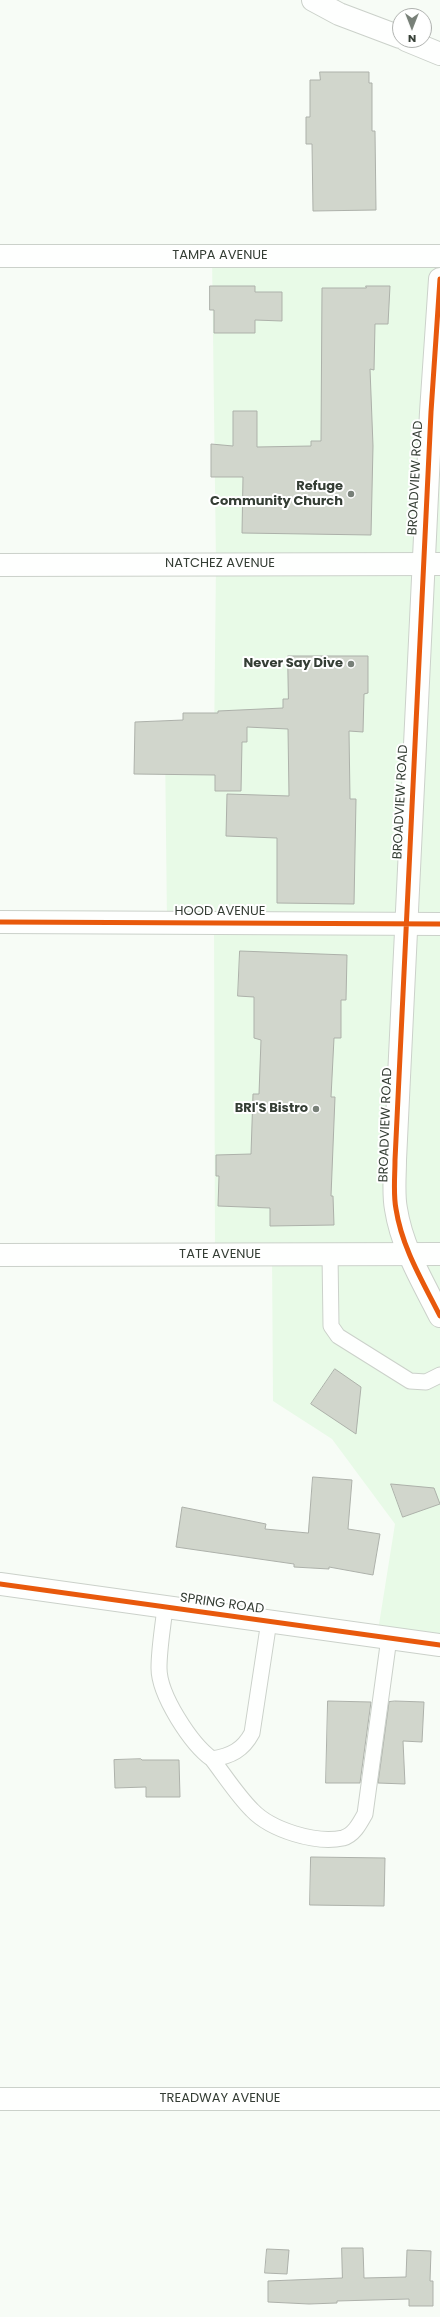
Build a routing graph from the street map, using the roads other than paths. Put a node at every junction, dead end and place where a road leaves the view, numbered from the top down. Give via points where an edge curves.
1 (314, 0) edge
2 (392, 35) edge
3 (425, 48) edge
4 (440, 54) edge
5 (0, 256) edge
6 (440, 256) edge
7 (440, 279) edge
8 (432, 564) edge
9 (0, 565) edge
10 (0, 922) edge
11 (407, 924) junction
12 (440, 924) edge
13 (330, 1254) junction
14 (409, 1254) junction
15 (440, 1254) edge
16 (0, 1255) edge
17 (440, 1316) edge
18 (440, 1374) edge
19 (0, 1584) edge
20 (165, 1607) junction
21 (268, 1621) junction
22 (389, 1638) junction
23 (440, 1645) edge
24 (212, 1759) junction
25 (0, 2099) edge
26 (440, 2099) edge

1 - 2 street via 339,14
3 - 4 street
5 - 6 street, TAMPA AVENUE
7 - 8 street, BROADVIEW ROAD
8 - 9 street, NATCHEZ AVENUE
8 - 11 street, BROADVIEW ROAD
10 - 11 street, HOOD AVENUE
11 - 12 street, HOOD AVENUE
11 - 14 street, BROADVIEW ROAD via 395,1160 396,1208
13 - 14 street, TATE AVENUE
13 - 16 street, TATE AVENUE
13 - 18 lane via 331,1326 338,1336 410,1381 426,1382
14 - 15 street, TATE AVENUE
14 - 17 street, BROADVIEW ROAD
19 - 20 street, SPRING ROAD
20 - 21 street, SPRING ROAD
20 - 24 lane via 159,1670 163,1685 193,1742
21 - 22 street, SPRING ROAD
21 - 24 lane via 252,1733 245,1746 228,1756
22 - 23 street, SPRING ROAD
22 - 24 lane via 365,1814 356,1829 343,1838 305,1837 276,1828 252,1811
25 - 26 street, TREADWAY AVENUE

